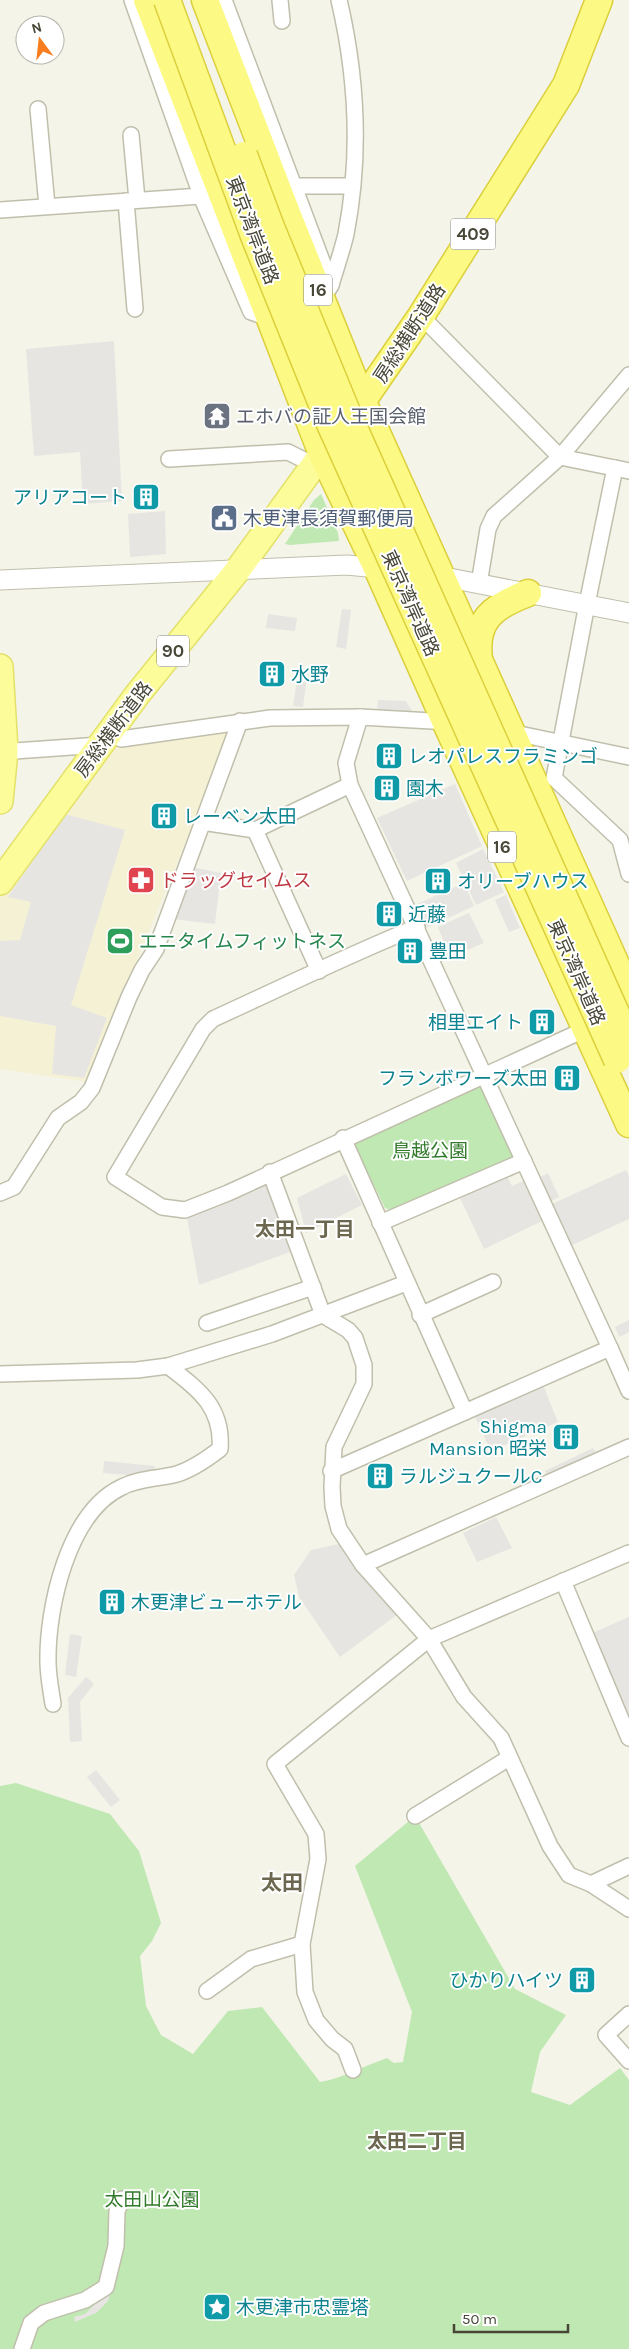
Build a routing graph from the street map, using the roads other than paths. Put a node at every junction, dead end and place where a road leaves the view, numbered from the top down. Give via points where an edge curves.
1 (132, 0) edge
2 (147, 0) edge
3 (167, 0) edge
4 (186, 0) edge
5 (205, 0) edge
6 (224, 0) edge
7 (280, 0) edge
8 (339, 0) edge
9 (599, 0) edge
10 (282, 22) dead end
11 (38, 109) dead end
12 (131, 135) dead end
13 (294, 186) junction
14 (352, 186) junction
15 (201, 196) junction
16 (131, 201) junction
17 (47, 206) junction
18 (0, 210) edge
19 (327, 293) junction
20 (135, 309) dead end
21 (421, 316) junction
22 (269, 318) junction
23 (629, 375) edge
24 (363, 402) junction
25 (560, 457) junction
26 (169, 459) dead end
27 (318, 459) junction
28 (622, 470) edge
29 (377, 568) junction
30 (237, 571) junction
31 (442, 576) junction
32 (0, 580) edge
33 (479, 584) junction
34 (528, 593) junction
35 (586, 604) junction
36 (629, 613) edge
37 (480, 662) junction
38 (0, 666) edge
39 (360, 717) junction
40 (240, 721) junction
41 (444, 721) junction
42 (510, 732) junction
43 (105, 739) junction
44 (560, 744) junction
45 (3, 752) edge
46 (629, 757) edge
47 (350, 785) junction
48 (0, 801) edge
49 (202, 822) junction
50 (254, 830) junction
51 (624, 840) edge
52 (629, 874) edge
53 (0, 882) edge
54 (417, 927) junction
55 (319, 971) junction
56 (629, 994) edge
57 (586, 1029) junction
58 (623, 1051) edge
59 (484, 1075) junction
60 (629, 1087) edge
61 (629, 1124) edge
62 (343, 1138) junction
63 (524, 1161) junction
64 (270, 1172) junction
65 (0, 1193) edge
66 (380, 1223) junction
67 (493, 1282) dead end
68 (406, 1283) junction
69 (313, 1287) junction
70 (323, 1315) junction
71 (420, 1315) junction
72 (207, 1323) dead end
73 (610, 1348) junction
74 (168, 1366) junction
75 (0, 1374) edge
76 (629, 1391) edge
77 (465, 1412) junction
78 (629, 1447) edge
79 (331, 1471) junction
80 (629, 1553) edge
81 (363, 1565) junction
82 (563, 1581) junction
83 (429, 1639) junction
84 (53, 1704) dead end
85 (629, 1738) edge
86 (509, 1758) junction
87 (415, 1816) dead end
88 (629, 1866) edge
89 (591, 1884) junction
90 (629, 1909) edge
91 (302, 1944) junction
92 (207, 1991) dead end
93 (629, 2014) edge
94 (629, 2061) edge
95 (352, 2070) dead end
96 (122, 2199) dead end
97 (22, 2349) edge

1 - 15 street
2 - 22 highway, 16
3 - 58 highway, 東京湾岸道路 / 16, bridge via 254,236 330,424
4 - 58 highway, 東京湾岸道路 / 16, bridge via 271,227 347,412
5 - 19 highway, 16
6 - 13 street
7 - 10 street
8 - 14 street via 355,107
9 - 21 highway, 房総横断道路 / 409 via 566,85
11 - 17 street
12 - 16 street
13 - 14 street
13 - 19 street
14 - 19 street via 346,234
15 - 16 street
15 - 22 street via 251,312
16 - 17 street
16 - 20 street
17 - 18 street
19 - 24 highway, 16
21 - 24 highway, 房総横断道路 / 409
21 - 25 street
22 - 27 highway, 16
23 - 25 street
24 - 27 highway, 房総横断道路 / 409
24 - 31 highway, 16
25 - 28 street
25 - 33 street via 494,516 488,529
26 - 27 street via 288,452
27 - 29 highway, 16
27 - 30 main road, 房総横断道路 / 90
28 - 35 street
29 - 30 street via 347,565
29 - 31 street
29 - 41 highway, 16
30 - 32 street
30 - 43 main road, 房総横断道路 / 90
31 - 33 street
31 - 37 highway, 16
33 - 34 street
34 - 35 street
34 - 37 highway via 508,601 484,620 479,633
35 - 36 street
35 - 44 street
37 - 42 highway, 16
38 - 45 main road
39 - 40 street via 309,716
39 - 41 street
39 - 47 street via 346,763
40 - 43 street
40 - 49 street
41 - 42 street
41 - 57 highway, 16
42 - 44 street
42 - 56 highway, 16
43 - 45 street
43 - 53 main road, 房総横断道路 / 90
44 - 46 street
44 - 51 street via 554,778
45 - 48 main road
47 - 50 street
47 - 54 street
49 - 50 street
49 - 65 street via 156,949 129,997 92,1088 81,1102 58,1118 14,1187
50 - 55 street
51 - 52 street
54 - 55 street via 364,948
54 - 59 street
55 - 64 street via 213,1019 203,1029 115,1177 162,1207 185,1210
57 - 59 street
57 - 61 highway, 16
58 - 60 highway, 東京湾岸道路 / 16
59 - 62 street
59 - 63 street
62 - 64 street
62 - 66 street
63 - 66 street
63 - 73 street
64 - 69 street
66 - 68 street
67 - 71 street
68 - 70 street
68 - 71 street
69 - 70 street
69 - 72 street
70 - 74 street
70 - 79 street via 355,1338 365,1374 364,1384 334,1447
71 - 77 street
73 - 76 street
73 - 77 street
74 - 75 street via 137,1370
74 - 84 street via 210,1403 221,1431 220,1449 200,1464 178,1474 121,1487 101,1500 88,1516 59,1583 51,1616 47,1664
77 - 79 street
78 - 81 street
79 - 81 street via 333,1506 339,1529
80 - 82 street
81 - 83 street
82 - 83 street
82 - 85 street
83 - 86 street via 464,1697 501,1738
83 - 91 street via 275,1764 316,1834 318,1859
86 - 87 street
86 - 89 street via 550,1846 569,1875
88 - 89 street
89 - 90 street
91 - 92 street via 251,1959
91 - 95 street via 305,1992 310,2006 316,2020 345,2049
93 - 94 street via 606,2035
96 - 97 street via 117,2211 116,2246 106,2287 85,2300 44,2313 31,2323

